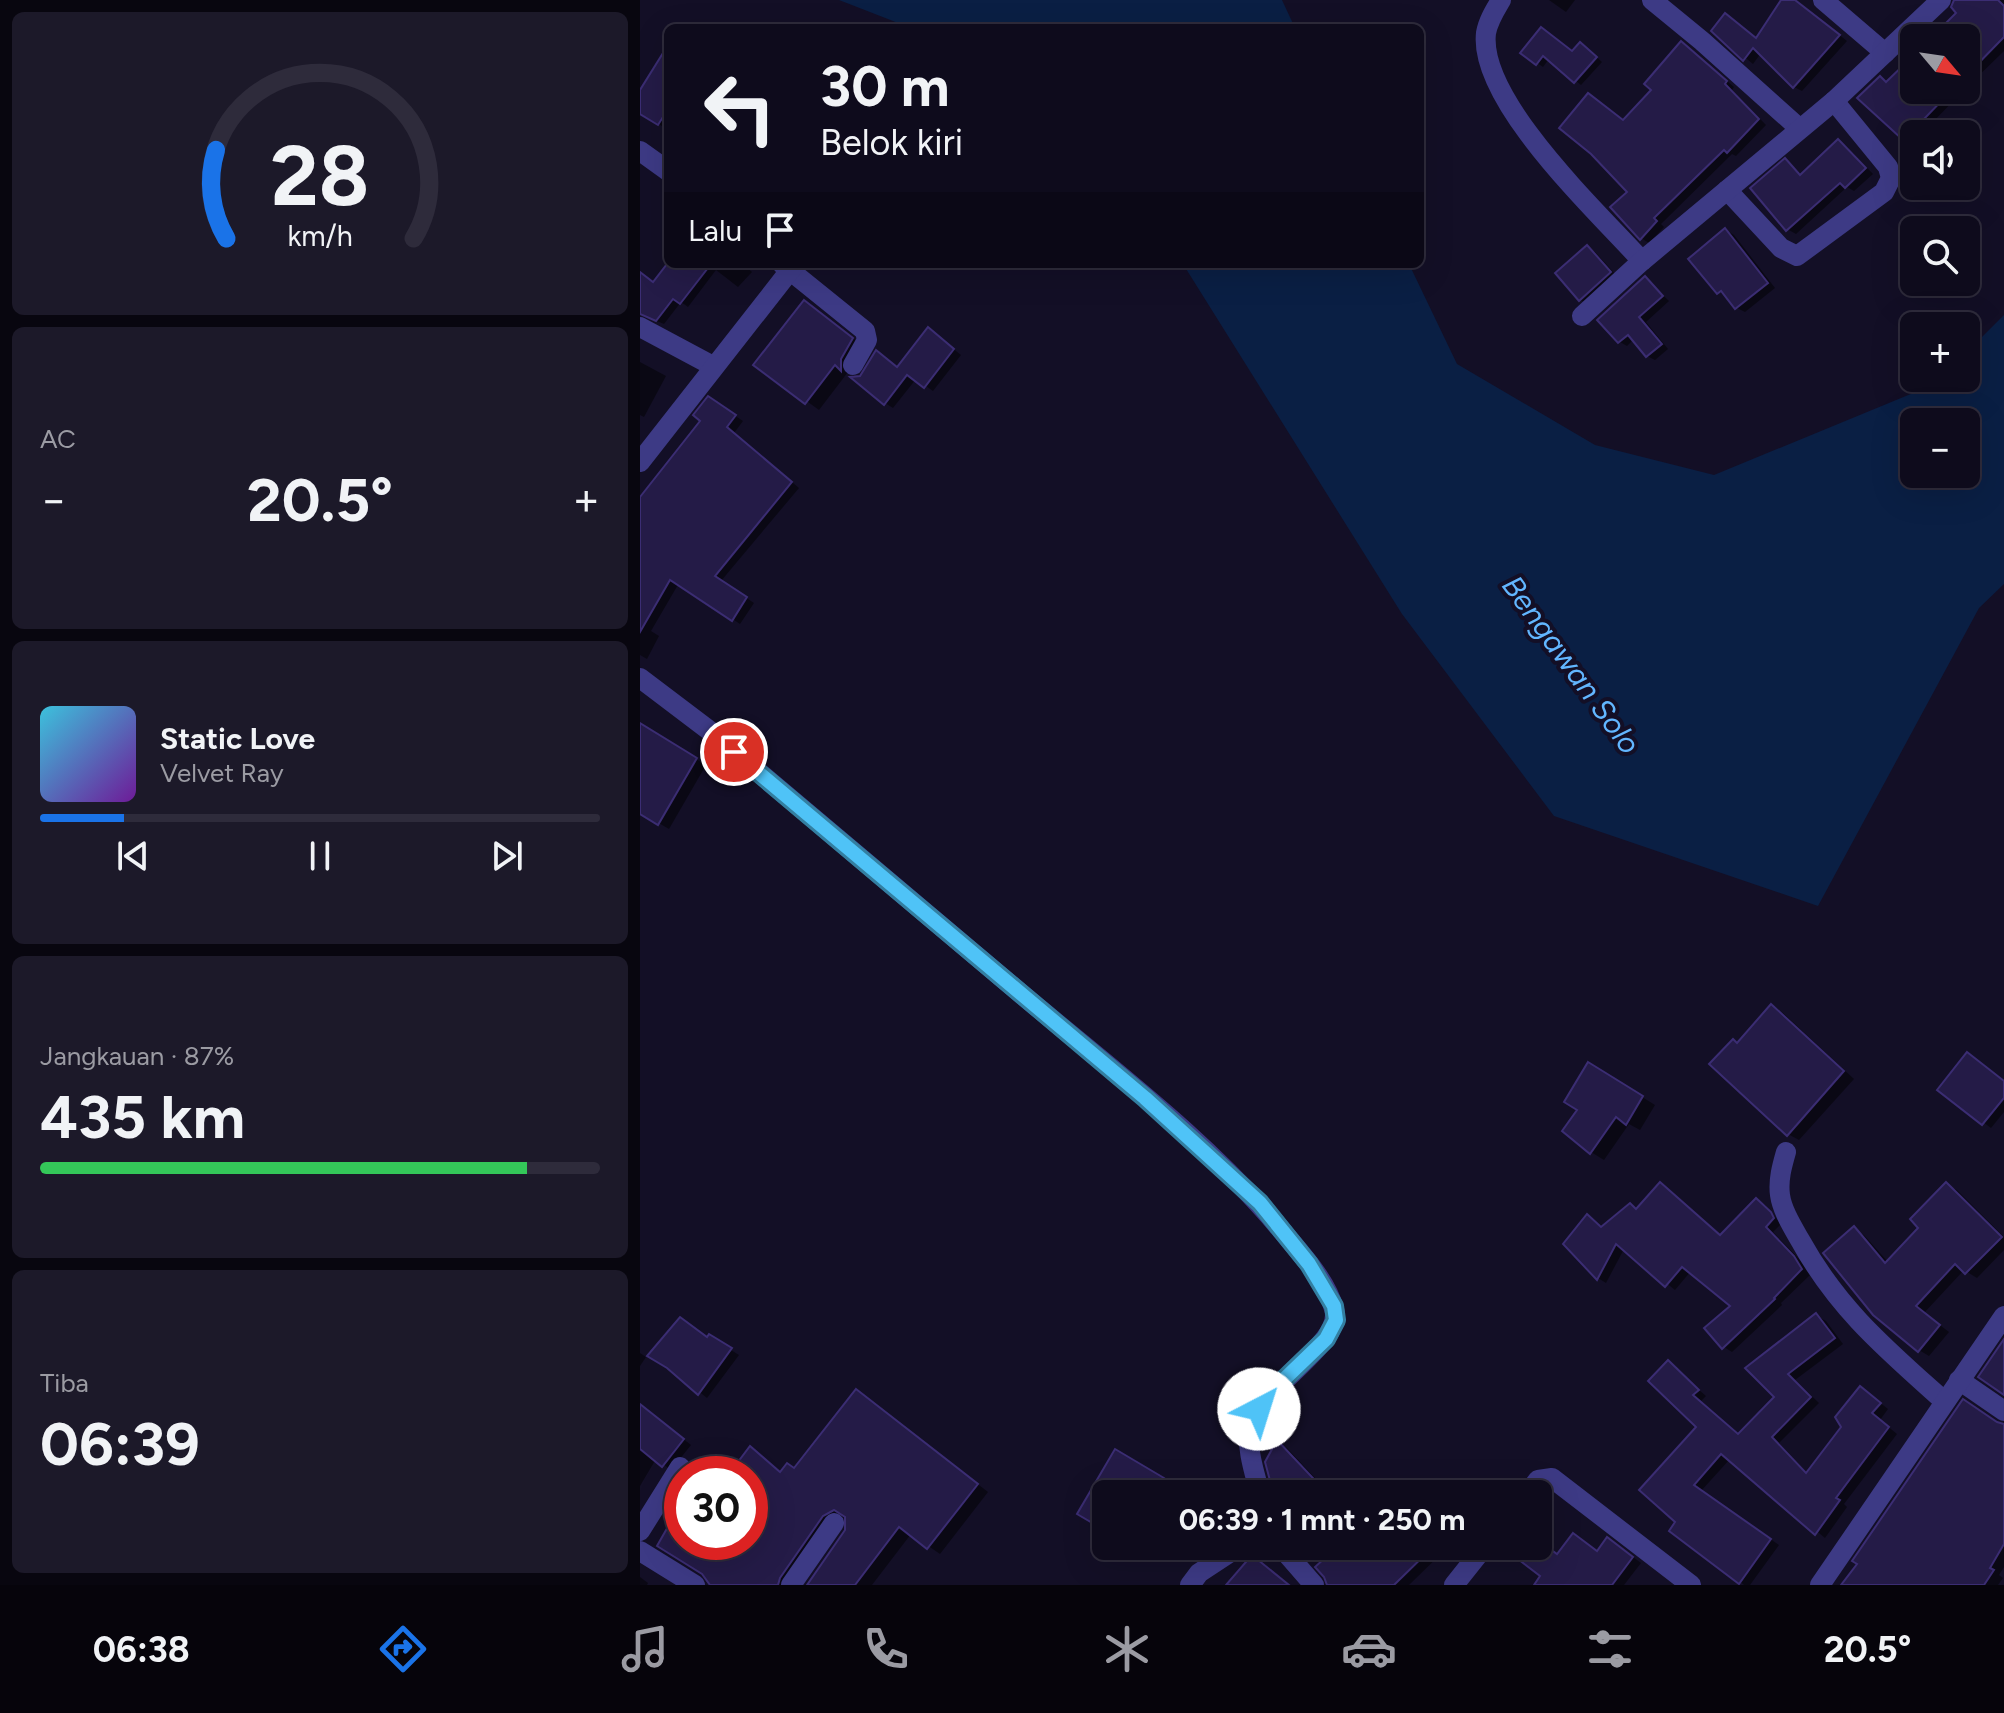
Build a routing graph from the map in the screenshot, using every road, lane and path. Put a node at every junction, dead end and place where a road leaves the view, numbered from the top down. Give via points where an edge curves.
1 (1501, 0) edge
2 (1652, 0) edge
3 (1823, 0) edge
4 (1941, 0) edge
5 (1885, 53) junction
6 (1834, 101) junction
7 (1799, 128) junction
8 (640, 151) edge
9 (664, 168) edge
10 (1727, 190) junction
11 (1642, 261) junction
12 (787, 268) edge
13 (791, 268) edge
14 (1582, 316) dead end
15 (640, 327) edge
16 (853, 365) dead end
17 (713, 366) junction
18 (640, 462) edge
19 (640, 678) edge
20 (1786, 1152) dead end
21 (2004, 1316) edge
22 (1959, 1380) junction
23 (1944, 1401) junction
24 (2004, 1411) edge
25 (1257, 1480) edge
26 (1538, 1480) edge
27 (664, 1493) edge
28 (834, 1523) dead end
29 (640, 1531) edge
30 (640, 1551) edge
31 (1219, 1560) edge
32 (1292, 1560) edge
33 (1474, 1560) edge
34 (695, 1585) edge
35 (791, 1585) edge
36 (1190, 1585) edge
37 (1314, 1585) edge
38 (1454, 1585) edge
39 (1691, 1585) edge
40 (1820, 1585) edge

1 - 11 street via 1486,30 1486,44 1515,117
2 - 7 street
3 - 5 street
4 - 5 street
5 - 6 street
6 - 7 street
6 - 10 street via 1888,167 1891,178 1884,192 1797,256 1781,248
7 - 10 street
8 - 9 street
10 - 11 street
11 - 14 street
12 - 17 street
13 - 16 street via 865,331 867,340
15 - 17 street
17 - 18 street
19 - 25 street via 1145,1098 1260,1203 1309,1264 1334,1306 1336,1320 1326,1339 1273,1390 1254,1419 1250,1448
20 - 23 street via 1780,1196 1808,1254 1865,1330
21 - 22 street
22 - 23 street
22 - 24 street
23 - 40 street
26 - 39 street via 1552,1478
27 - 29 street
28 - 35 street
30 - 34 street
31 - 36 street
32 - 37 street
33 - 38 street

